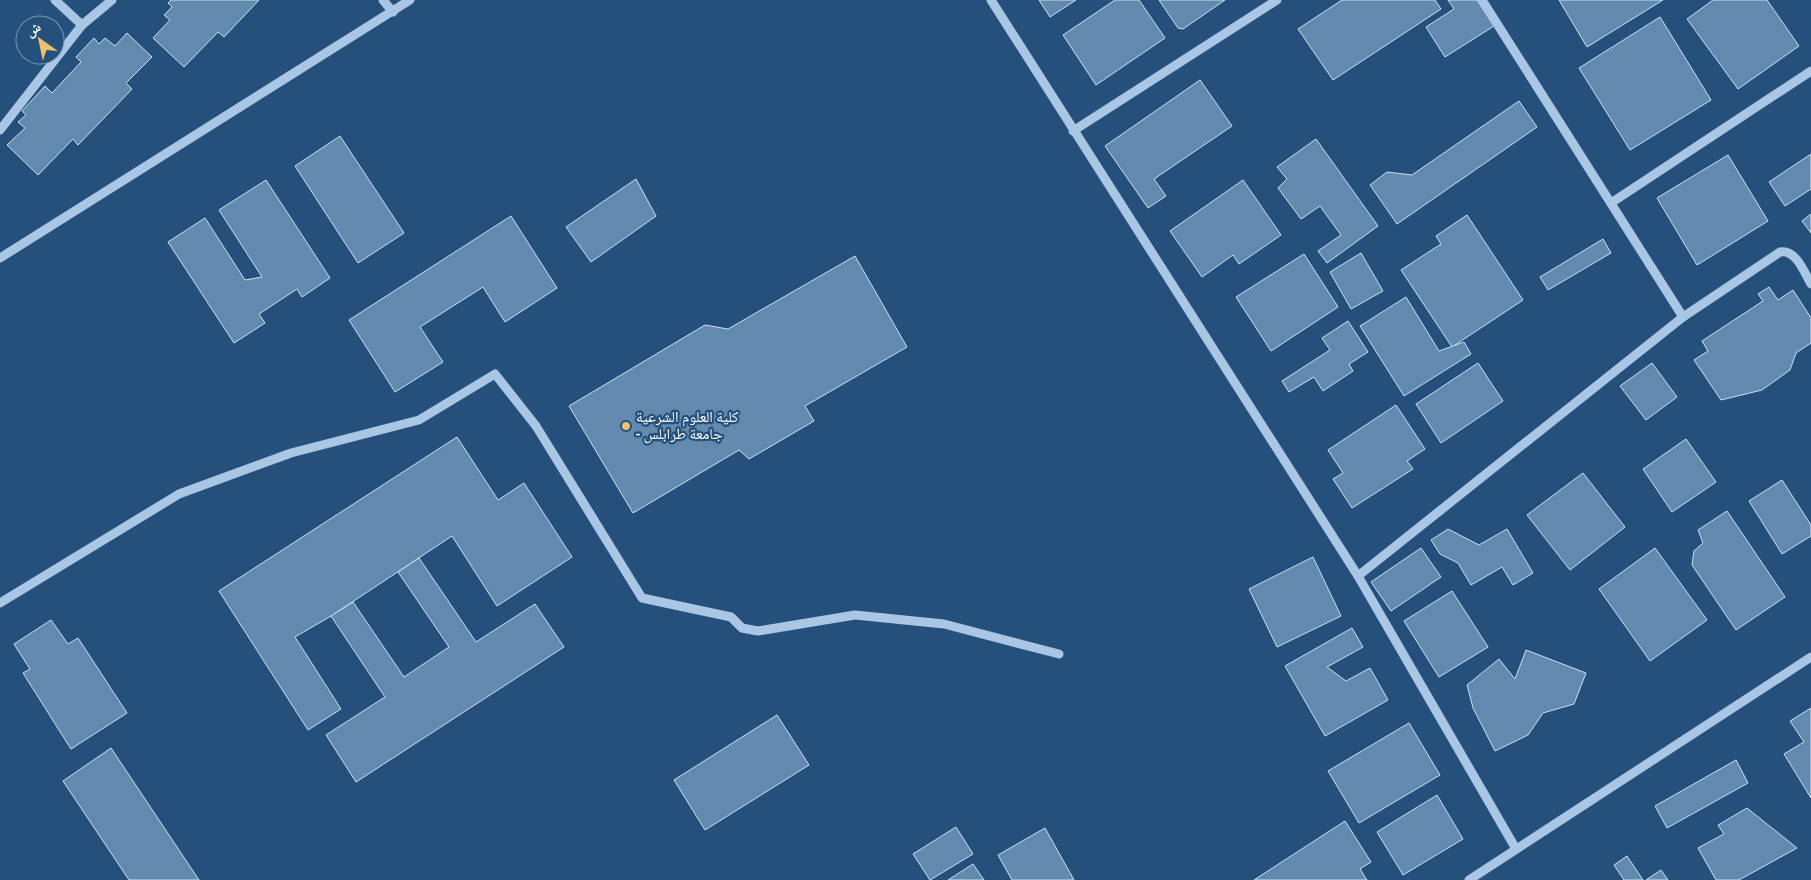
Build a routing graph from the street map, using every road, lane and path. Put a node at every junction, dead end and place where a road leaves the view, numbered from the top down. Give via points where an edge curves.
1 (55, 0) edge
2 (112, 0) edge
3 (383, 0) edge
4 (410, 0) edge
5 (991, 0) edge
6 (1277, 0) edge
7 (1482, 0) edge
8 (393, 12) junction
9 (82, 25) junction
10 (1811, 71) edge
11 (0, 130) edge
12 (1074, 131) junction
13 (1611, 203) junction
14 (1, 256) edge
15 (1811, 284) edge
16 (1683, 317) junction
17 (1358, 576) junction
18 (0, 603) edge
19 (1059, 654) dead end
20 (1811, 657) edge
21 (1516, 849) junction
22 (1469, 880) edge

1 - 9 street
2 - 9 street
3 - 8 street
4 - 8 street
5 - 12 street
6 - 12 street
7 - 13 street
8 - 14 street
9 - 11 street
10 - 13 street
12 - 17 street
13 - 16 street
15 - 16 street via 1792,254 1780,252
16 - 17 street
17 - 21 street
18 - 19 street via 179,494 291,453 419,420 495,374 536,426 642,598 730,617 742,628 758,631 855,615 944,624
20 - 21 street
21 - 22 street

